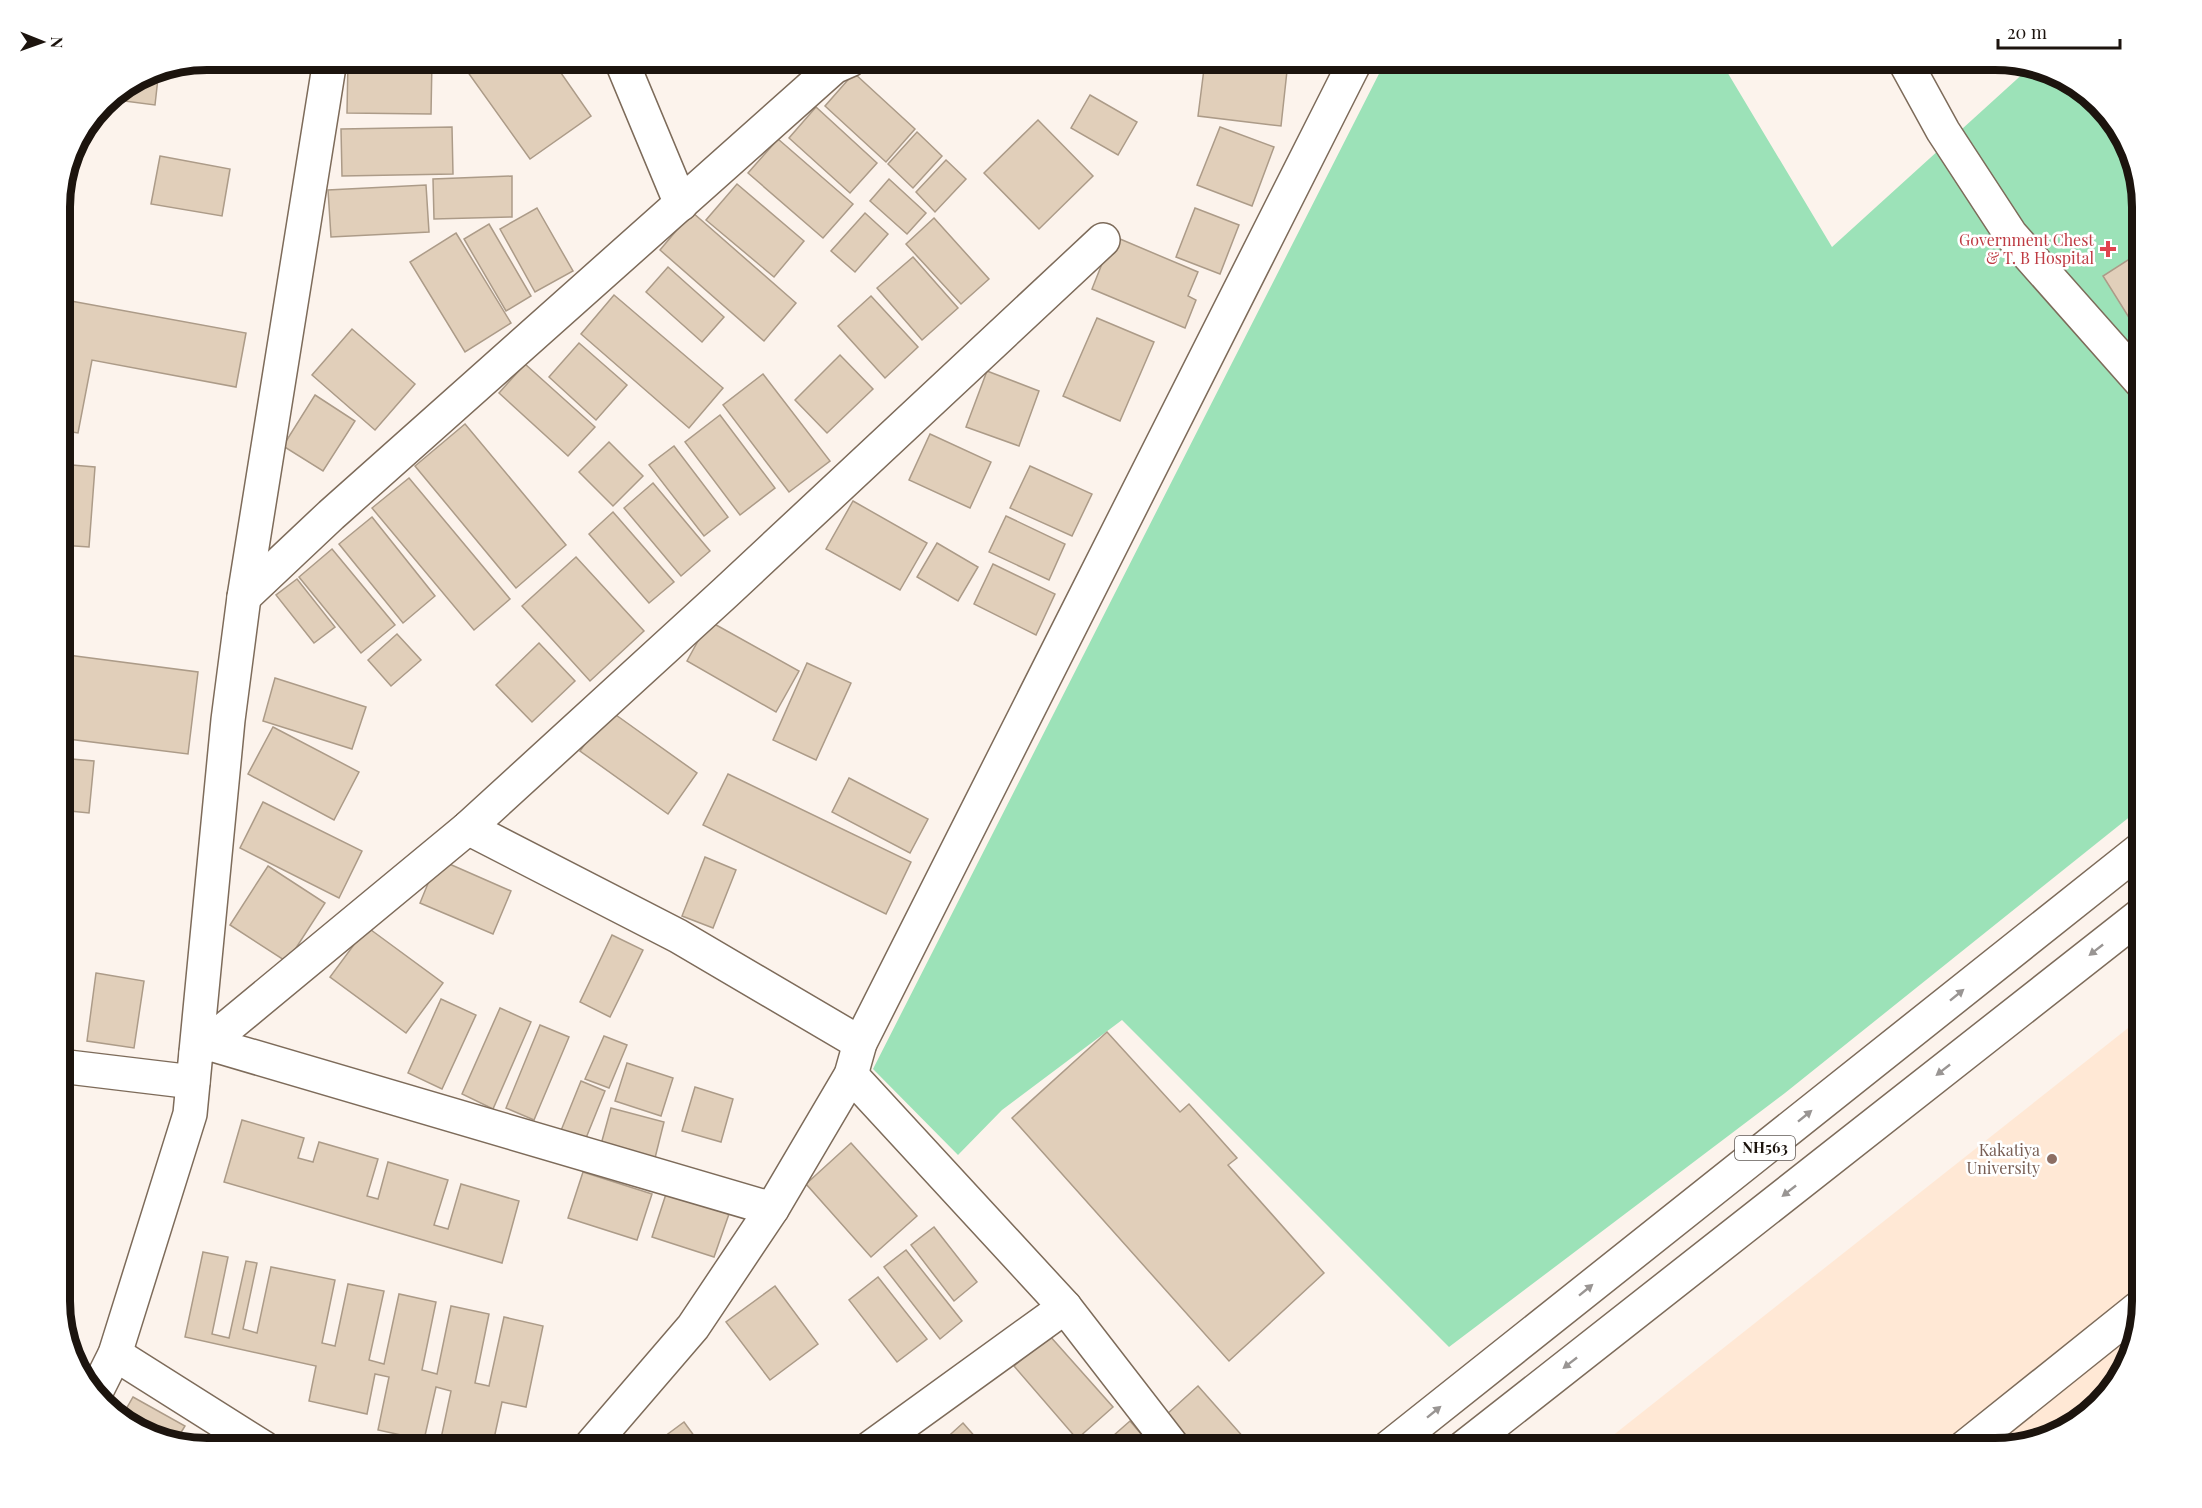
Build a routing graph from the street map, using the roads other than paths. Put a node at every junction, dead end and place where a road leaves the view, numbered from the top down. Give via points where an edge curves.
1 (1351, 70) edge
2 (1910, 70) edge
3 (328, 71) edge
4 (625, 71) edge
5 (829, 71) edge
6 (681, 204) junction
7 (1103, 240) dead end
8 (2132, 373) edge
9 (244, 597) junction
10 (468, 828) junction
11 (2132, 856) edge
12 (2132, 922) edge
13 (860, 1043) junction
14 (199, 1059) junction
15 (71, 1065) edge
16 (851, 1075) junction
17 (772, 1209) junction
18 (1065, 1307) junction
19 (2130, 1315) edge
20 (115, 1354) junction
21 (100, 1385) edge
22 (248, 1438) edge
23 (598, 1438) edge
24 (884, 1438) edge
25 (1166, 1438) edge
26 (1401, 1438) edge
27 (1476, 1438) edge
28 (1976, 1438) edge

1 - 13 main road
2 - 8 main road via 1943,131 2011,235
3 - 9 main road
4 - 6 main road
5 - 6 main road
6 - 9 main road
7 - 10 main road
9 - 14 main road via 228,720
10 - 13 main road via 678,936
10 - 14 main road
26 -> 11 main road, NH563
12 -> 27 main road, NH563
13 - 16 main road
14 - 15 main road
14 - 17 main road
14 - 20 main road via 190,1114
16 - 17 main road
16 - 18 main road
17 - 23 main road via 693,1327
18 - 24 main road
18 - 25 main road
19 - 28 main road
20 - 21 main road
20 - 22 main road

